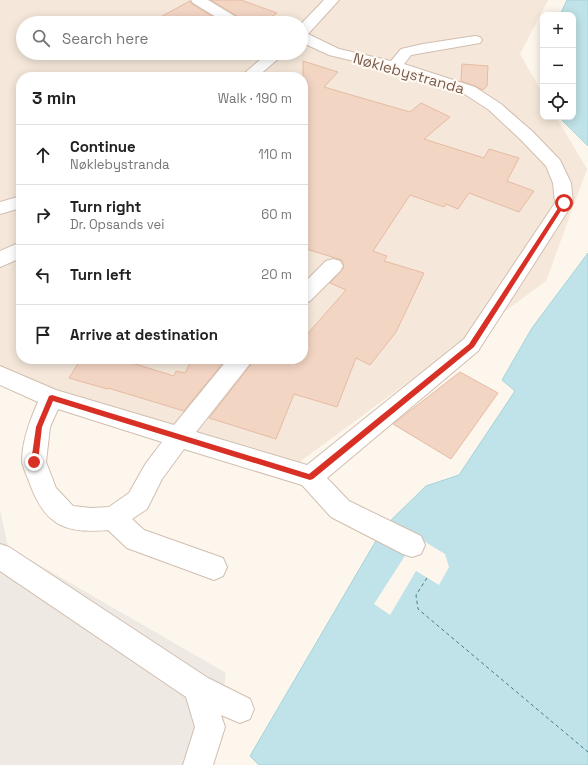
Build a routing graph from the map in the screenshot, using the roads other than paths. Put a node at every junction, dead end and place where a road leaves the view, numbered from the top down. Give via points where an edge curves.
1 (198, 0) edge
2 (332, 0) edge
3 (224, 16) edge
4 (308, 25) edge
5 (308, 39) edge
6 (475, 40) dead end
7 (269, 60) edge
8 (395, 66) junction
9 (254, 72) edge
10 (16, 203) edge
11 (0, 208) edge
12 (16, 252) edge
13 (0, 260) edge
14 (333, 266) dead end
15 (308, 291) edge
16 (237, 364) edge
17 (0, 375) edge
18 (52, 398) junction
19 (178, 438) junction
20 (310, 477) junction
21 (113, 518) junction
22 (412, 545) dead end
23 (0, 556) edge
24 (214, 567) dead end
25 (198, 688) junction
26 (240, 709) dead end
27 (198, 765) edge

1 - 3 street
2 - 4 street
5 - 8 street, Nøklebystranda via 334,52
6 - 8 street via 406,52
7 - 9 street
8 - 20 street, Nøklebystranda via 469,90 495,107 554,164 562,184 564,203 471,345
10 - 11 street
12 - 13 street
14 - 15 street
16 - 19 street
17 - 18 street
18 - 19 street
18 - 21 street via 39,427 34,462 46,495 66,517 91,520
19 - 20 street
19 - 21 street via 154,471 138,501
20 - 22 street via 340,509
21 - 24 street via 136,539
23 - 25 street
25 - 26 street
25 - 27 street via 210,727

